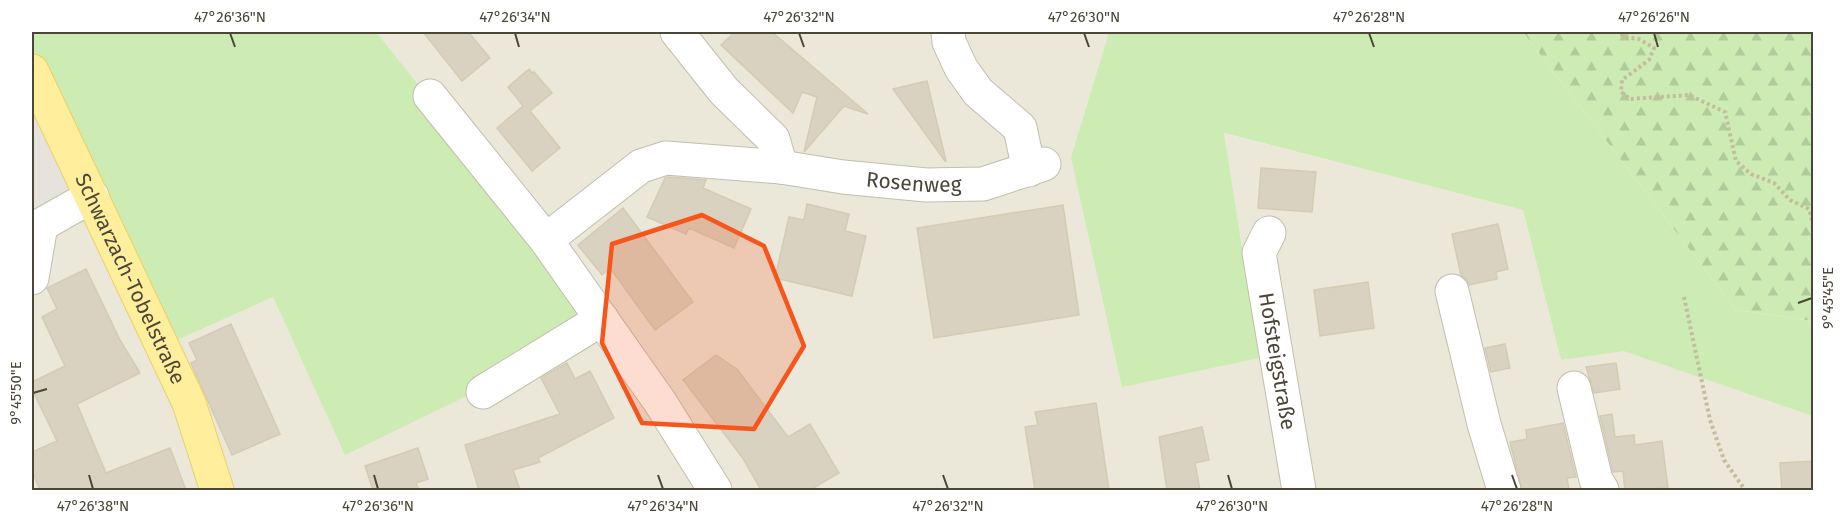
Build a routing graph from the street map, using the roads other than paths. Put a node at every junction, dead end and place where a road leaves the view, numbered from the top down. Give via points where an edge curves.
1 (677, 32) edge
2 (948, 32) edge
3 (32, 71) edge
4 (430, 96) dead end
5 (781, 166) junction
6 (92, 196) junction
7 (1269, 233) dead end
8 (546, 240) junction
9 (32, 278) edge
10 (1452, 291) dead end
11 (602, 319) junction
12 (1574, 388) dead end
13 (483, 392) dead end
14 (217, 490) edge
15 (715, 490) edge
16 (1299, 490) edge
17 (1504, 490) edge
18 (1602, 490) edge

1 - 5 street via 724,91 773,139
2 - 5 street, Rosenweg via 961,68 978,93 1020,128 1036,167 983,184 926,185
3 - 6 main road, Schwarzach-Tobelstraße
4 - 8 street
5 - 8 street, Rosenweg via 666,158 641,166
6 - 9 street via 41,225
6 - 14 main road, Schwarzach-Tobelstraße via 189,404
7 - 16 street, Hofsteigstraße via 1259,253
8 - 11 street
10 - 17 street
11 - 13 street
11 - 15 street
12 - 18 street via 1596,480

